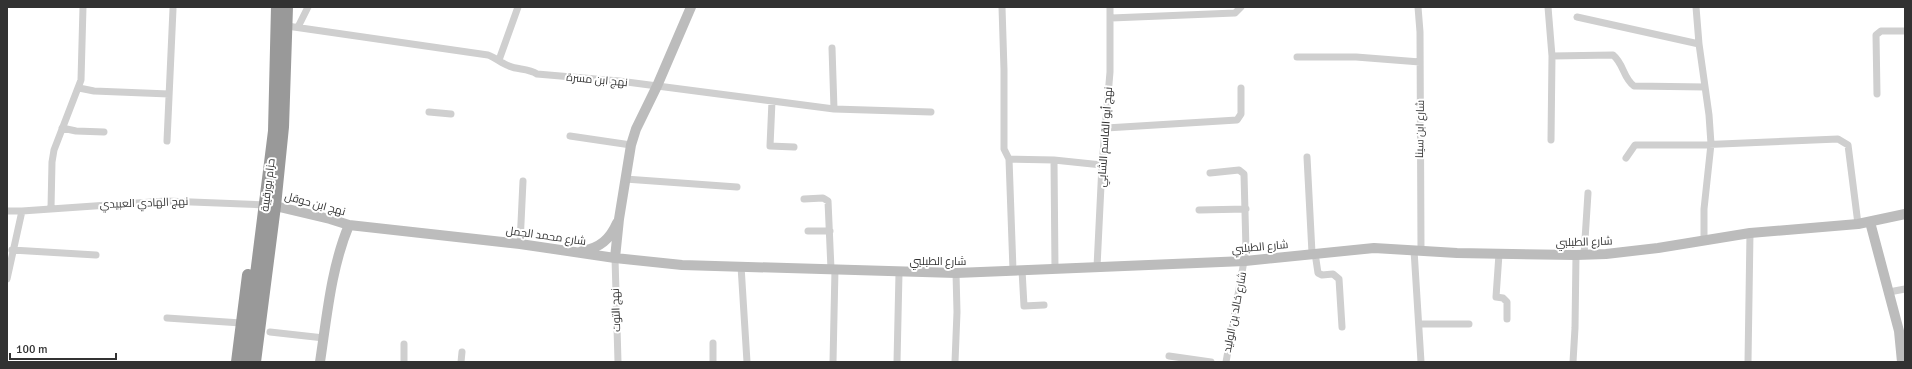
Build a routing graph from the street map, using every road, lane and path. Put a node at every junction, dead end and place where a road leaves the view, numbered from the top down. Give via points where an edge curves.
1 (83, 7) edge
2 (277, 7) edge
3 (287, 7) edge
4 (308, 7) edge
5 (518, 7) edge
6 (690, 7) edge
7 (1002, 7) edge
8 (1110, 7) edge
9 (1241, 7) edge
10 (1418, 7) edge
11 (1548, 7) edge
12 (1696, 7) edge
13 (173, 9) dead end
14 (1577, 17) dead end
15 (1111, 18) junction
16 (293, 26) junction
17 (1905, 31) edge
18 (1699, 44) junction
19 (832, 48) dead end
20 (1552, 56) junction
21 (1297, 57) dead end
22 (501, 61) junction
23 (1420, 62) junction
24 (657, 86) junction
25 (1705, 87) junction
26 (79, 88) junction
27 (1241, 88) dead end
28 (169, 94) junction
29 (1877, 94) dead end
30 (772, 101) junction
31 (834, 109) junction
32 (429, 112) dead end
33 (931, 112) dead end
34 (451, 114) dead end
35 (62, 128) junction
36 (1106, 128) junction
37 (104, 132) dead end
38 (570, 136) dead end
39 (1551, 140) dead end
40 (167, 142) dead end
41 (1711, 144) junction
42 (631, 145) junction
43 (794, 147) dead end
44 (1308, 157) dead end
45 (1626, 158) dead end
46 (1009, 159) junction
47 (1054, 160) junction
48 (1102, 165) junction
49 (1210, 173) dead end
50 (625, 179) junction
51 (523, 181) dead end
52 (738, 187) dead end
53 (1588, 193) dead end
54 (804, 199) dead end
55 (271, 205) junction
56 (51, 208) junction
57 (1246, 209) junction
58 (1199, 210) dead end
59 (7, 211) edge
60 (22, 211) junction
61 (1905, 214) edge
62 (619, 219) junction
63 (1870, 222) junction
64 (1858, 224) junction
65 (349, 225) junction
66 (808, 231) dead end
67 (830, 231) junction
68 (1750, 233) junction
69 (1704, 240) junction
70 (520, 244) junction
71 (12, 250) junction
72 (1418, 250) junction
73 (576, 252) junction
74 (1313, 253) junction
75 (1499, 254) junction
76 (96, 255) dead end
77 (1580, 255) junction
78 (9, 258) edge
79 (615, 258) junction
80 (1245, 261) junction
81 (741, 266) junction
82 (1097, 267) junction
83 (833, 269) junction
84 (1055, 269) junction
85 (1018, 270) junction
86 (899, 273) junction
87 (956, 273) junction
88 (7, 279) edge
89 (1905, 289) edge
90 (1889, 292) junction
91 (1044, 305) dead end
92 (167, 318) dead end
93 (1507, 319) dead end
94 (241, 323) junction
95 (1420, 324) junction
96 (1469, 324) dead end
97 (1342, 327) dead end
98 (270, 332) dead end
99 (324, 338) junction
100 (712, 343) dead end
101 (404, 344) dead end
102 (462, 352) dead end
103 (1169, 356) dead end
104 (253, 358) edge
105 (237, 362) edge
106 (320, 362) edge
107 (404, 362) edge
108 (461, 362) edge
109 (618, 362) edge
110 (713, 362) edge
111 (748, 362) edge
112 (833, 362) edge
113 (897, 362) edge
114 (955, 362) edge
115 (1211, 362) edge
116 (1226, 362) edge
117 (1421, 362) edge
118 (1573, 362) edge
119 (1748, 362) edge
120 (1902, 362) edge

1 - 26 street via 82,73
2 - 55 highway, حزام بورقيبة
3 - 16 highway, حزام بورقيبة
4 - 16 street
5 - 22 street
6 - 24 street
7 - 46 street via 1004,149
8 - 15 street, نهج أبو القاسم الشابي
9 - 15 street via 1235,13
10 - 23 street, شارع ابن سينا
11 - 20 street
12 - 18 street
13 - 28 street
14 - 18 street
15 - 36 street, نهج أبو القاسم الشابي
16 - 22 street, نهج ابن مسرة via 483,54
16 - 55 highway, حزام بورقيبة
17 - 29 street via 1881,31 1876,35
18 - 25 street
19 - 31 street
20 - 25 street via 1613,55 1620,60 1628,81 1634,86
20 - 39 street
21 - 23 street via 1356,57
22 - 24 street, نهج ابن مسرة via 509,66 536,73
23 - 72 street, شارع ابن سينا
24 - 30 street, نهج ابن مسرة
24 - 42 street
25 - 41 street
26 - 28 street
26 - 35 street
27 - 36 street via 1241,114 1237,120
28 - 40 street
30 - 31 street, نهج ابن مسرة
30 - 43 street via 770,146
31 - 33 street, نهج ابن مسرة
32 - 34 street
35 - 37 street
35 - 56 street via 52,162
36 - 48 street, نهج أبو القاسم الشابي
38 - 42 street
41 - 45 street via 1635,145
41 - 64 street via 1838,139 1848,145
41 - 69 street via 1704,209
42 - 50 street
44 - 74 street
46 - 47 street
46 - 85 street
47 - 48 street
47 - 84 street
48 - 82 street, نهج أبو القاسم الشابي
49 - 57 street, شارع خالد بن الوليد via 1242,171
50 - 52 street
50 - 62 street
51 - 70 street
53 - 77 street
54 - 67 street via 823,198 828,201
55 - 56 street, نهج الهادي العبيدي via 166,201
55 - 65 street, نهج ابن حوقل
55 - 94 highway via 253,245
55 - 104 highway, حزام بورقيبة
56 - 60 street, نهج الهادي العبيدي
57 - 58 street
57 - 80 street, شارع خالد بن الوليد
59 - 60 street, نهج الهادي العبيدي
60 - 71 street
61 - 63 street, شارع الطبلبي
62 - 73 street via 601,245
62 - 79 street
63 - 64 street, شارع الطبلبي
63 - 90 street
64 - 68 street, شارع الطبلبي
65 - 70 street, شارع محمد الجمل
65 - 99 street via 331,289
66 - 67 street
67 - 83 street
68 - 69 street, شارع الطبلبي
68 - 119 street
69 - 77 street, شارع الطبلبي via 1658,248
70 - 73 street, شارع محمد الجمل
71 - 76 street
71 - 78 street
72 - 74 street, شارع الطبلبي via 1374,248
72 - 75 street, شارع الطبلبي
72 - 95 street, شارع ابن سينا
73 - 79 street, شارع محمد الجمل
74 - 80 street, شارع الطبلبي
74 - 97 street via 1318,273 1333,274 1339,279
75 - 77 street, شارع الطبلبي
75 - 93 street via 1496,297 1507,302
77 - 118 street
78 - 88 street
79 - 81 street, شارع الطبلبي via 682,266
79 - 109 street, نهج التوت
80 - 82 street, شارع الطبلبي
80 - 116 street, شارع خالد بن الوليد
81 - 83 street, شارع الطبلبي
81 - 111 street
82 - 84 street, شارع الطبلبي
83 - 86 street, شارع الطبلبي
83 - 112 street
84 - 85 street, شارع الطبلبي
85 - 87 street, شارع الطبلبي
85 - 91 street via 1024,306
86 - 87 street, شارع الطبلبي
86 - 113 street
87 - 114 street
89 - 90 street
90 - 120 street via 1899,331
92 - 94 street
94 - 105 highway
95 - 96 street
95 - 117 street, شارع ابن سينا
98 - 99 street
99 - 106 street
100 - 110 street
101 - 107 street
102 - 108 street
103 - 115 street

